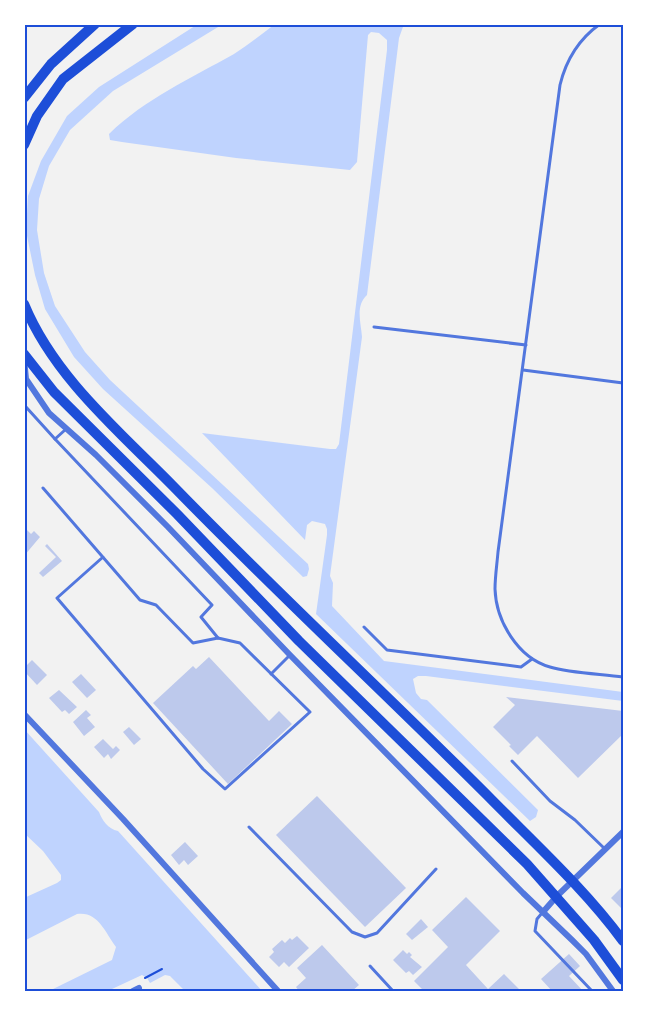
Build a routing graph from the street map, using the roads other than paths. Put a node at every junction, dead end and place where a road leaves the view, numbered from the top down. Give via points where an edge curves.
1 (95, 24) edge
2 (133, 24) edge
3 (600, 24) edge
4 (24, 98) edge
5 (24, 145) edge
6 (24, 304) edge
7 (374, 327) dead end
8 (526, 345) junction
9 (24, 356) edge
10 (523, 370) junction
11 (623, 383) edge
12 (26, 407) dead end
13 (66, 428) junction
14 (55, 439) junction
15 (43, 488) dead end
16 (103, 557) junction
17 (364, 627) dead end
18 (218, 638) junction
19 (290, 655) junction
20 (532, 659) junction
21 (271, 674) junction
22 (623, 677) edge
23 (24, 714) edge
24 (512, 761) dead end
25 (249, 827) dead end
26 (623, 832) edge
27 (605, 849) junction
28 (436, 869) dead end
29 (572, 882) junction
30 (557, 896) junction
31 (543, 912) junction
32 (623, 941) edge
33 (370, 966) dead end
34 (623, 980) edge
35 (278, 991) edge
36 (393, 991) edge
37 (592, 991) edge
38 (613, 991) edge

1 - 4 main road via 51,64
2 - 5 main road via 63,79 37,116
3 - 8 lane via 571,56 560,85
6 - 29 main road via 49,352 89,400
7 - 8 lane
8 - 10 lane
9 - 13 street via 26,379 49,413
9 - 30 main road via 54,392 299,641
10 - 11 lane
10 - 20 lane via 495,590 506,627
12 - 14 lane
13 - 14 lane
13 - 19 street via 168,527
14 - 18 lane via 212,605 201,617
15 - 16 lane
16 - 18 lane via 140,600 156,604 193,643
16 - 21 lane via 57,598 203,769 225,789 310,712
17 - 20 lane via 387,650 521,667
18 - 21 lane via 240,643
19 - 21 lane
19 - 31 street
20 - 22 lane via 550,667
23 - 35 street
24 - 27 lane
25 - 28 lane via 352,932 365,937 377,933
26 - 27 street
27 - 29 street
29 - 30 street
29 - 32 main road
30 - 31 street
30 - 34 main road
31 - 37 lane via 537,919 536,931
31 - 38 street via 586,954
33 - 36 lane

